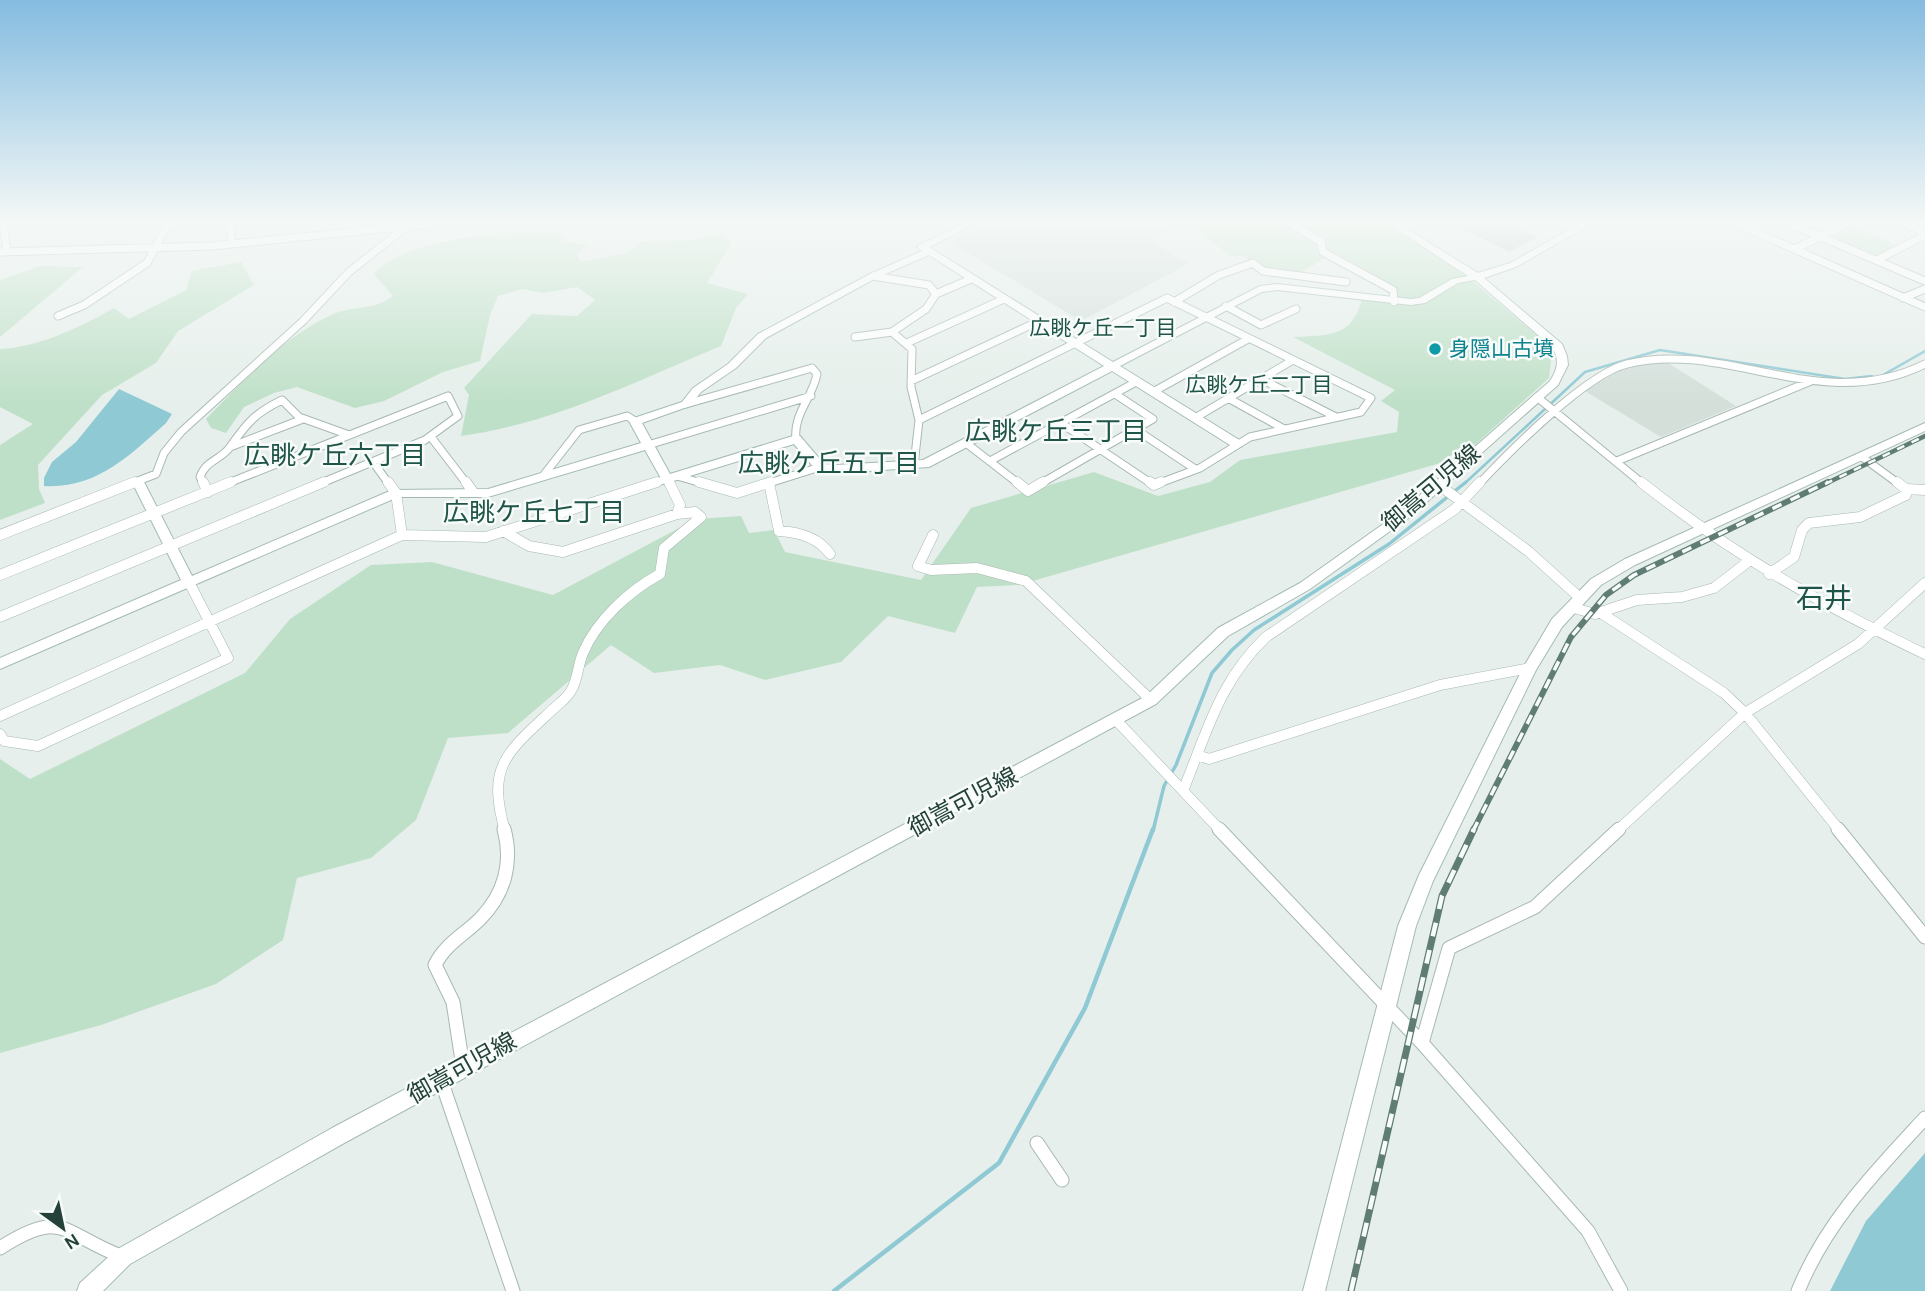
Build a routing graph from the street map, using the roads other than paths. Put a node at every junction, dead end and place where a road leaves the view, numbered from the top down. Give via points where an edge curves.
1 (119, 282) edge
2 (339, 282) edge
3 (860, 282) edge
4 (914, 282) edge
5 (963, 282) edge
6 (976, 282) edge
7 (1207, 282) edge
8 (1288, 282) edge
9 (1379, 282) edge
10 (1453, 282) edge
11 (1483, 282) edge
12 (1868, 282) edge
13 (1288, 289) junction
14 (1925, 289) edge
15 (936, 294) junction
16 (1903, 298) junction
17 (1004, 299) junction
18 (1174, 302) junction
19 (1394, 302) junction
20 (1226, 306) junction
21 (1925, 307) edge
22 (1296, 309) dead end
23 (58, 316) dead end
24 (1205, 317) junction
25 (1038, 321) junction
26 (892, 332) junction
27 (855, 337) dead end
28 (1248, 339) junction
29 (909, 342) junction
30 (1075, 343) junction
31 (1293, 360) junction
32 (1925, 364) edge
33 (1112, 366) junction
34 (1261, 379) junction
35 (911, 381) junction
36 (1811, 381) junction
37 (1136, 382) junction
38 (1153, 392) junction
39 (1115, 394) junction
40 (811, 396) junction
41 (1537, 397) junction
42 (1228, 398) junction
43 (686, 404) junction
44 (1558, 414) junction
45 (1336, 417) junction
46 (1195, 418) junction
47 (303, 419) junction
48 (919, 420) junction
49 (635, 421) junction
50 (1060, 423) junction
51 (1925, 427) edge
52 (1135, 429) junction
53 (1284, 429) junction
54 (349, 435) junction
55 (430, 437) junction
56 (796, 439) junction
57 (966, 443) junction
58 (1237, 444) junction
59 (648, 445) junction
60 (230, 447) junction
61 (1100, 449) junction
62 (1862, 457) junction
63 (990, 461) junction
64 (1617, 461) junction
65 (373, 462) junction
66 (914, 465) junction
67 (820, 467) junction
68 (1195, 469) junction
69 (543, 476) junction
70 (672, 478) junction
71 (138, 482) junction
72 (769, 483) junction
73 (1443, 489) junction
74 (1906, 489) junction
75 (1925, 490) edge
76 (208, 492) junction
77 (473, 492) junction
78 (396, 493) junction
79 (1460, 500) junction
80 (152, 514) junction
81 (677, 514) junction
82 (1701, 528) junction
83 (503, 531) junction
84 (0, 535) edge
85 (402, 535) junction
86 (933, 536) dead end
87 (170, 546) junction
88 (830, 554) dead end
89 (1749, 561) junction
90 (1769, 574) junction
91 (0, 575) edge
92 (189, 582) junction
93 (1924, 585) edge
94 (1575, 602) junction
95 (1601, 613) junction
96 (0, 618) edge
97 (209, 621) junction
98 (1872, 629) junction
99 (1925, 654) edge
100 (0, 664) edge
101 (1530, 668) junction
102 (1151, 700) junction
103 (1745, 713) junction
104 (0, 716) edge
105 (1115, 719) junction
106 (0, 734) edge
107 (1197, 755) junction
108 (1178, 787) junction
109 (1925, 937) edge
110 (1387, 1004) junction
111 (1422, 1043) junction
112 (464, 1067) junction
113 (441, 1080) junction
114 (1925, 1118) edge
115 (1037, 1143) dead end
116 (1062, 1180) dead end
117 (0, 1248) edge
118 (123, 1257) junction
119 (88, 1291) edge
120 (513, 1291) edge
121 (1314, 1291) edge
122 (1621, 1291) edge
123 (1798, 1291) edge

1 - 23 street via 85,305
2 - 71 street via 181,432 164,453 156,474
3 - 43 street via 762,336 732,366 696,390
4 - 15 street via 929,285
5 - 15 street
6 - 17 street
7 - 18 street
8 - 13 street
9 - 19 street via 1393,290
10 - 19 street via 1422,301
11 - 41 street, 御嵩可児線 via 1548,335 1564,356 1563,371
12 - 16 street
13 - 19 street
13 - 20 street via 1260,289
14 - 16 street
15 - 26 street via 926,309
16 - 21 street
17 - 25 street
17 - 29 street
18 - 24 street
18 - 30 street via 1167,298
20 - 22 street via 1261,325
20 - 24 street
24 - 28 street
24 - 33 street
25 - 30 street
25 - 35 street
26 - 27 street
26 - 29 street
28 - 31 street
28 - 38 street
29 - 35 street via 916,359
30 - 33 street
30 - 48 street
31 - 34 street
31 - 45 street via 1371,398 1361,412
32 - 36 street via 1903,375 1862,383
33 - 37 street
33 - 57 street
34 - 42 street
34 - 45 street
35 - 48 street
36 - 44 street via 1697,360 1655,358 1625,364 1585,386
36 - 64 street
37 - 38 street
37 - 39 street
38 - 46 street
39 - 50 street
39 - 52 street via 1153,419
40 - 43 street via 817,386 812,368
40 - 56 street via 793,430
40 - 59 street
41 - 44 street
41 - 73 street, 御嵩可児線
42 - 46 street
42 - 53 street
43 - 49 street
44 - 64 street
44 - 79 street
45 - 53 street
46 - 58 street
47 - 54 street
47 - 60 street
47 - 60 street via 282,400 258,412
48 - 66 street
49 - 59 street
49 - 69 street via 627,416 579,430
50 - 61 street
50 - 63 street
51 - 62 street
52 - 61 street
52 - 68 street
53 - 58 street
54 - 55 street via 449,396 457,416
54 - 76 street
55 - 65 street
55 - 77 street
56 - 67 street
56 - 70 street
57 - 63 street
57 - 66 street
58 - 68 street
59 - 69 street
59 - 70 street
60 - 76 street via 200,472
61 - 63 street via 1028,491
61 - 68 street via 1150,484
62 - 74 street
62 - 82 street
64 - 82 street
65 - 78 street
65 - 87 street
66 - 67 street
67 - 72 street
69 - 77 street via 488,493
70 - 72 street via 733,493
70 - 81 street via 680,505
70 - 83 street
71 - 80 street
71 - 84 street
72 - 88 street via 779,531 797,531 826,546
73 - 79 street
73 - 102 street, 御嵩可児線 via 1305,586 1223,632
74 - 75 street
74 - 90 street via 1899,501 1860,516 1809,523 1794,556
76 - 80 street
77 - 78 street
78 - 85 street
78 - 92 street
79 - 94 street via 1528,551
79 - 107 street via 1245,655 1225,682
80 - 87 street
80 - 91 street
81 - 83 street via 563,552 529,546
81 - 112 street via 695,512 701,517 664,548 660,573 619,601 583,652 572,691 517,743 496,780 511,860 508,875 482,917 442,951 436,965 453,1002
82 - 89 street
82 - 94 street via 1630,562 1596,582
83 - 85 street via 486,537
85 - 97 street
86 - 102 street via 918,566 931,570 977,568 1026,581
87 - 92 street
87 - 96 street
89 - 90 street
89 - 95 street via 1714,588 1682,597 1637,600
90 - 98 street
92 - 97 street
92 - 100 street
93 - 98 street
94 - 95 street
94 - 101 street
95 - 103 street via 1713,685
97 - 104 street
97 - 106 street via 228,658 38,746 4,741
98 - 99 street
98 - 103 street via 1824,668
101 - 107 street via 1440,685 1209,759
101 - 110 street via 1425,880 1407,926
102 - 105 street, 御嵩可児線
103 - 109 street
103 - 111 street via 1535,907 1448,948
105 - 108 street
105 - 112 street, 御嵩可児線
107 - 108 street
108 - 110 street
110 - 111 street
110 - 121 street
111 - 122 street via 1588,1231
112 - 113 street, 御嵩可児線
113 - 118 street, 御嵩可児線
113 - 120 street
114 - 123 street via 1846,1206 1807,1265
115 - 116 street
117 - 118 street via 46,1225
118 - 119 street, 御嵩可児線

